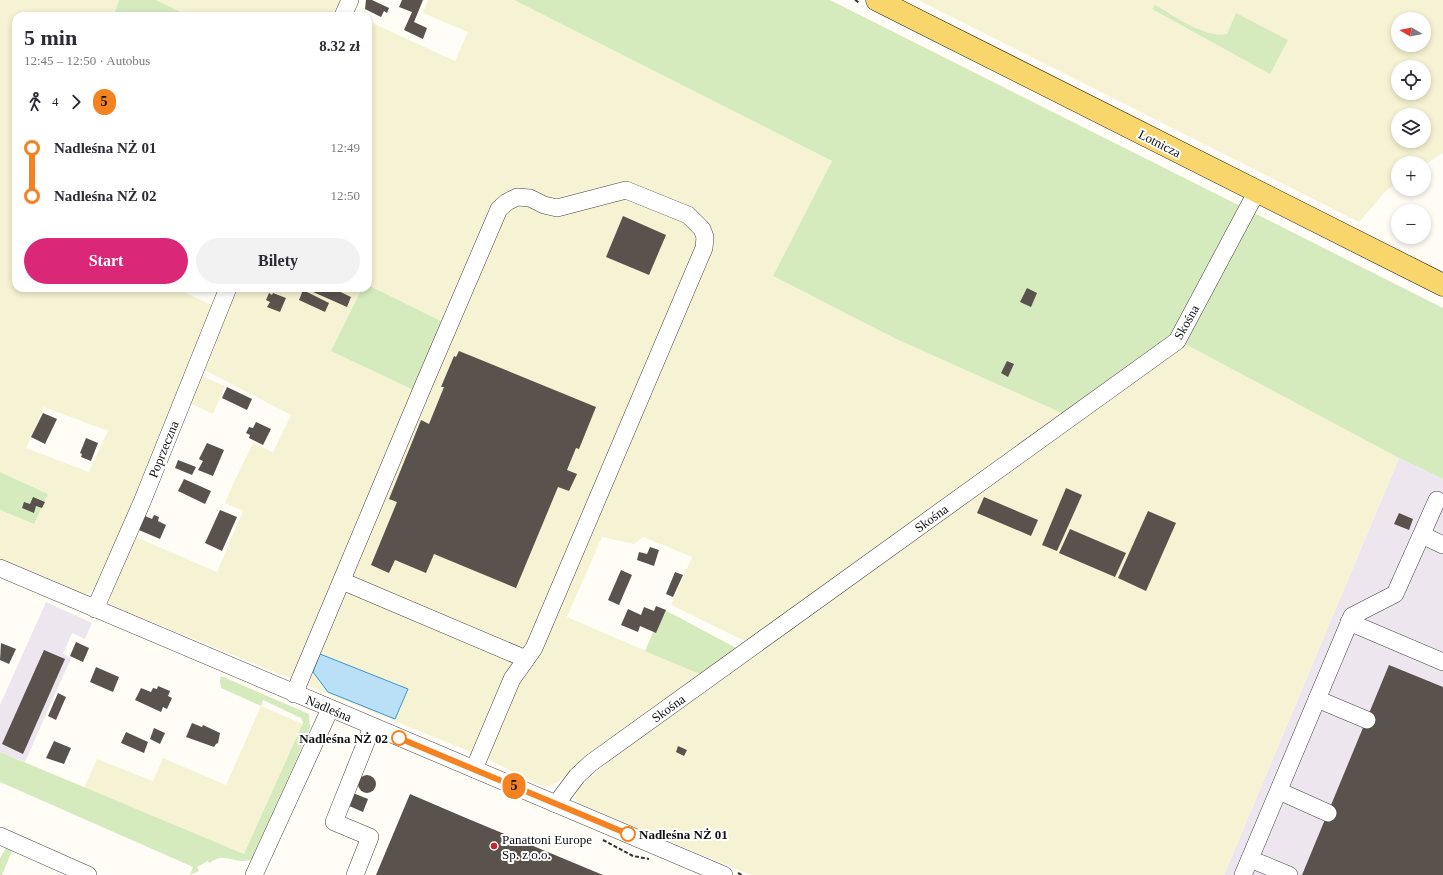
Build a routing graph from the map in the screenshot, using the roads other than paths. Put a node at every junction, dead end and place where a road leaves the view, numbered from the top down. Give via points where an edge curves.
1 (350, 0) edge
2 (877, 0) edge
3 (345, 12) edge
4 (1257, 191) junction
5 (1443, 285) edge
6 (226, 292) edge
7 (1437, 500) dead end
8 (1422, 535) junction
9 (1443, 545) edge
10 (0, 568) edge
11 (342, 581) junction
12 (95, 609) junction
13 (1349, 622) junction
14 (526, 659) junction
15 (1443, 662) edge
16 (294, 694) junction
17 (1317, 699) junction
18 (330, 709) junction
19 (1367, 720) dead end
20 (372, 727) junction
21 (474, 769) junction
22 (1279, 791) junction
23 (556, 804) junction
24 (1328, 813) dead end
25 (0, 837) edge
26 (1250, 859) junction
27 (253, 874) edge
28 (88, 875) edge
29 (355, 875) edge
30 (724, 875) edge
31 (1243, 875) edge
32 (1288, 875) edge

1 - 3 street
2 - 4 main road, Lotnicza
4 - 5 main road, Lotnicza
4 - 23 street, Skośna via 1177,341 591,763 577,776
6 - 12 street, Poprzeczna via 142,502
7 - 8 street
8 - 9 street
8 - 13 street via 1395,594 1352,616
10 - 12 street, Nadleśna
11 - 14 street
11 - 14 street via 420,391 499,209 517,197 530,198 557,208 626,190 688,215 702,228 705,237 704,248 534,648
11 - 16 street
12 - 16 street, Nadleśna
13 - 15 street
13 - 17 street
14 - 21 street via 512,680
16 - 18 street, Nadleśna
17 - 19 street
17 - 22 street
18 - 20 street, Nadleśna
18 - 27 street
20 - 21 street, Nadleśna
20 - 29 street via 334,822 370,837
21 - 23 street, Nadleśna
22 - 24 street
22 - 26 street
23 - 30 street, Nadleśna
25 - 28 street
26 - 31 street
26 - 32 street

